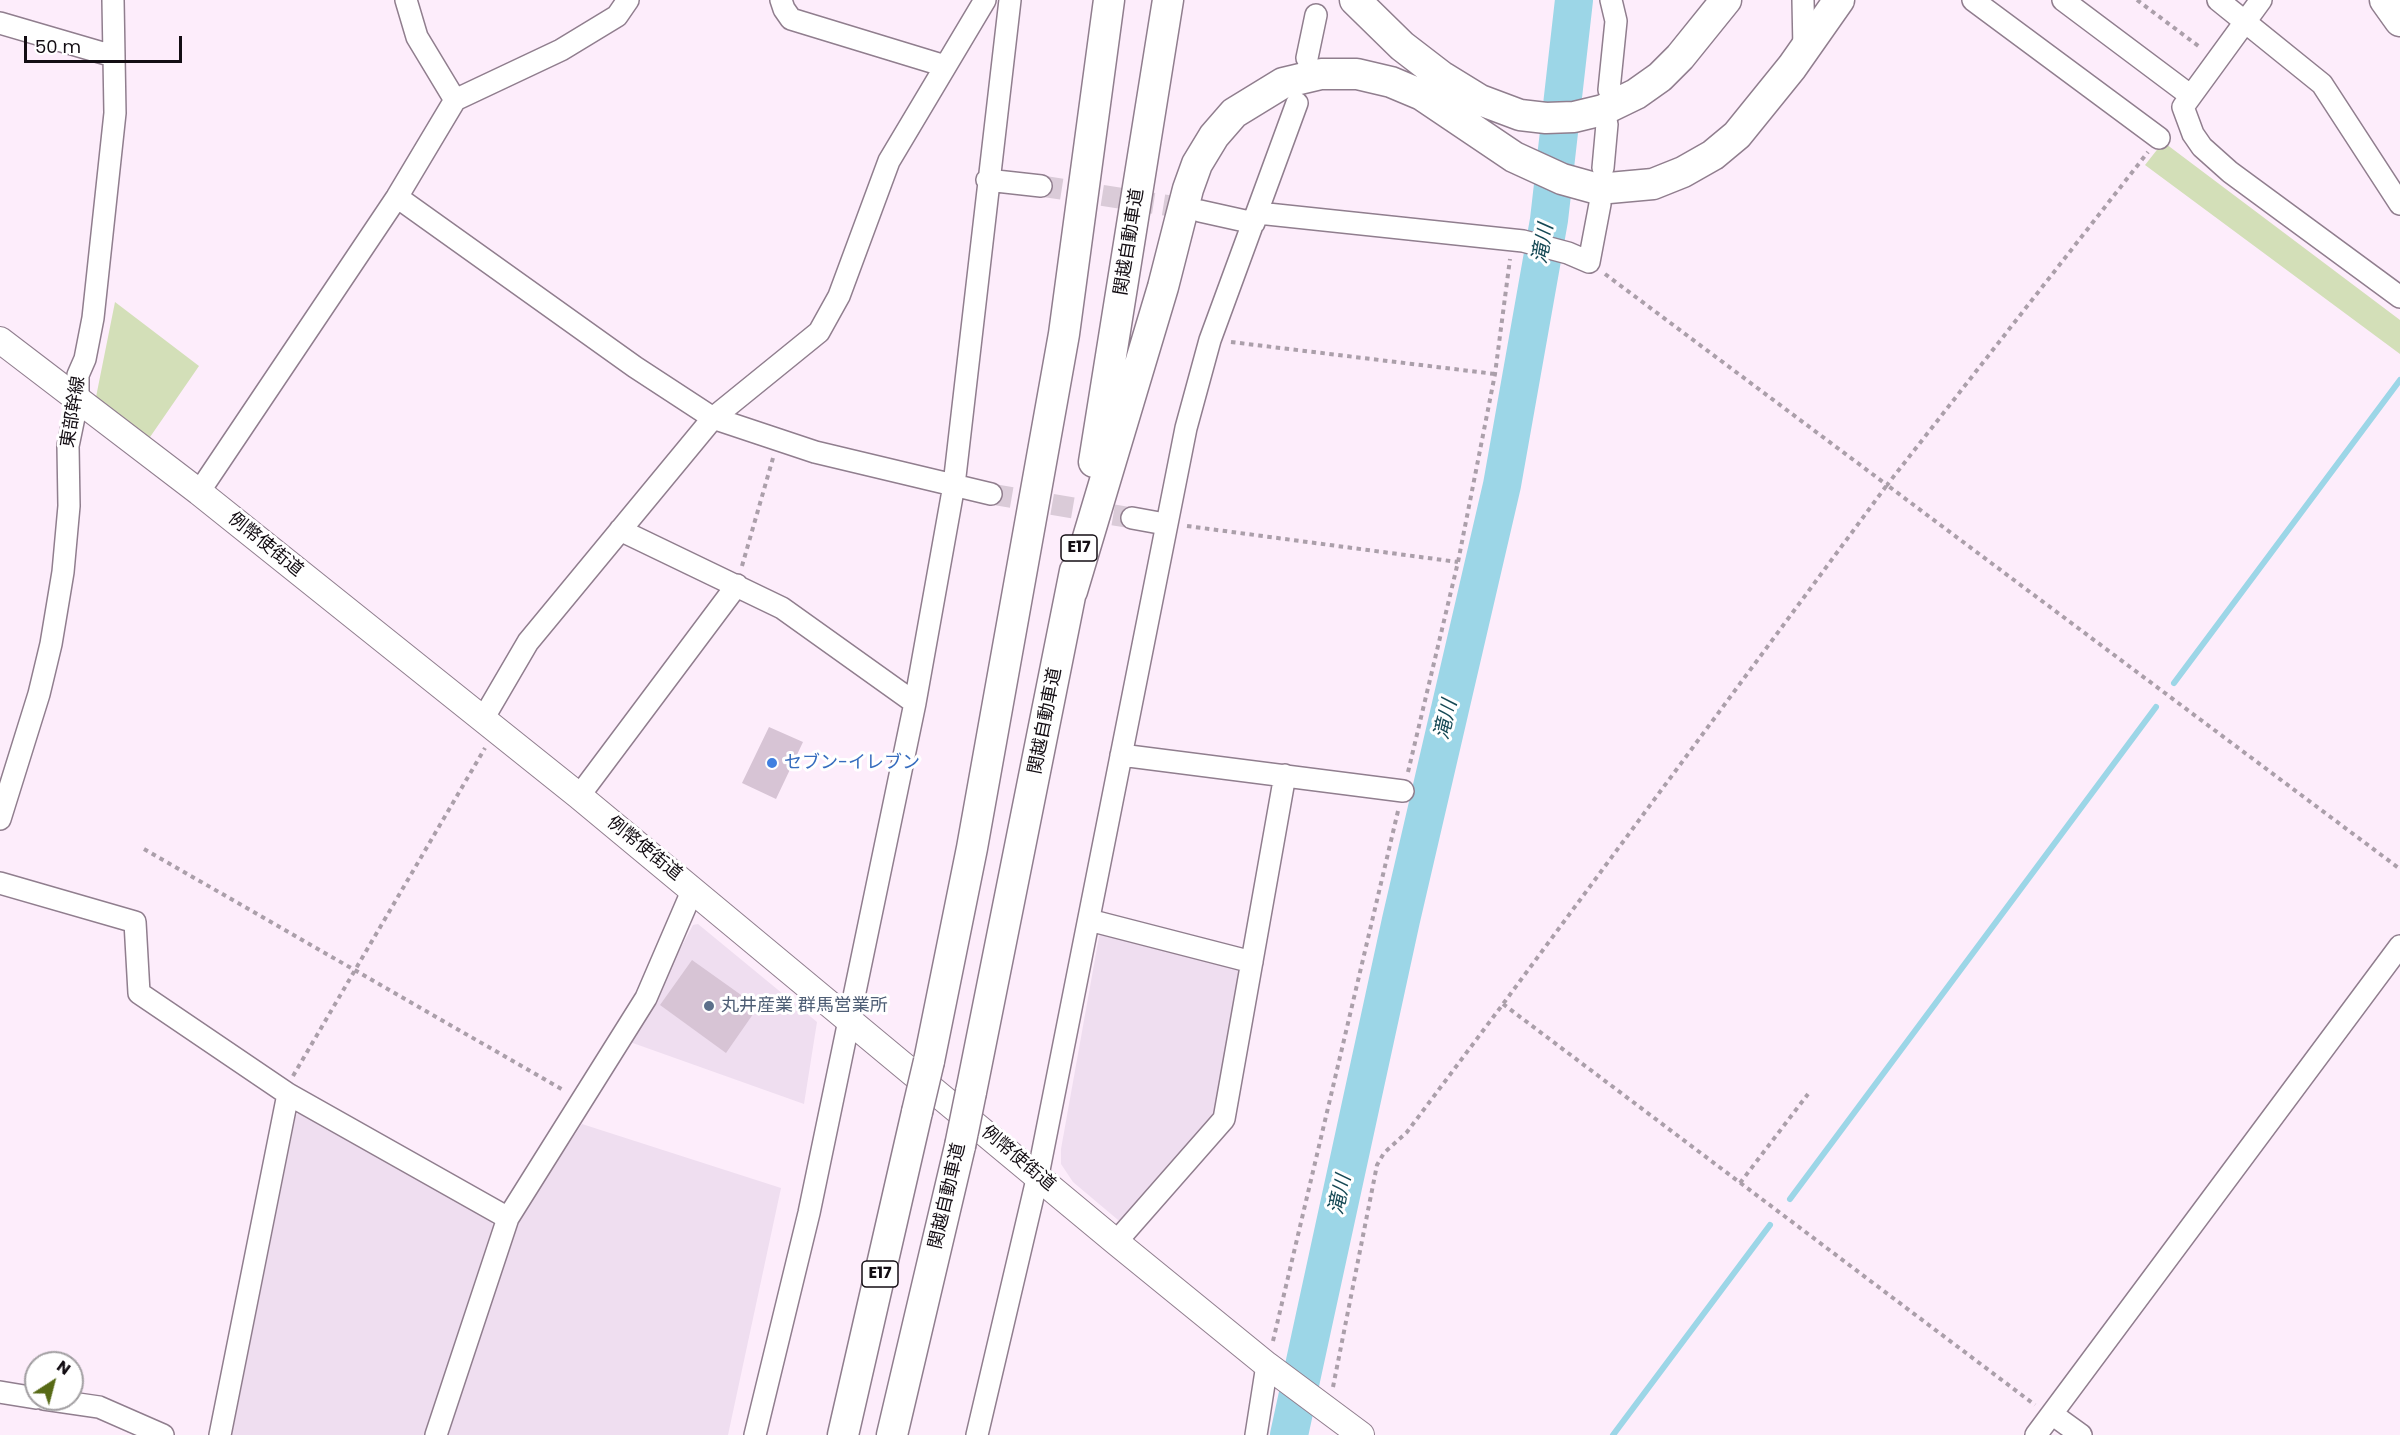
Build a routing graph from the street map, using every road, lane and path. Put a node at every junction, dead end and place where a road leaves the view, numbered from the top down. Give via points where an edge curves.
1 (112, 0) edge
2 (406, 0) edge
3 (628, 0) edge
4 (781, 0) edge
5 (985, 0) edge
6 (1010, 0) edge
7 (1109, 0) edge
8 (1168, 0) edge
9 (1355, 0) edge
10 (1611, 0) edge
11 (1726, 0) edge
12 (1803, 0) edge
13 (1839, 0) edge
14 (1973, 0) edge
15 (2063, 0) edge
16 (2137, 0) edge
17 (2218, 0) edge
18 (2261, 0) edge
19 (2385, 0) edge
20 (1316, 15) dead end
21 (2246, 21) junction
22 (2400, 21) edge
23 (0, 23) edge
24 (1804, 50) junction
25 (113, 56) junction
26 (1307, 58) dead end
27 (2217, 60) junction
28 (945, 66) junction
29 (455, 100) junction
30 (2187, 101) junction
31 (1297, 103) dead end
32 (1606, 108) junction
33 (2159, 138) joint
34 (987, 180) junction
35 (1041, 186) tunnel mouth
36 (1601, 187) junction
37 (397, 196) junction
38 (2400, 204) edge
39 (1200, 211) tunnel mouth
40 (1256, 218) junction
41 (1589, 262) junction
42 (2400, 297) edge
43 (0, 340) edge
44 (1210, 340) junction
45 (1495, 374) dead end
46 (78, 398) junction
47 (713, 418) junction
48 (778, 440) junction
49 (954, 485) junction
50 (1887, 485) junction
51 (199, 492) junction
52 (991, 494) tunnel mouth
53 (1132, 518) tunnel mouth
54 (1165, 524) junction
55 (620, 530) junction
56 (1458, 562) dead end
57 (737, 585) junction
58 (1072, 591) junction
59 (915, 703) junction
60 (490, 724) junction
61 (1121, 755) junction
62 (1285, 776) junction
63 (1403, 791) dead end
64 (579, 796) junction
65 (0, 819) edge
66 (144, 849) dead end
67 (2400, 869) edge
68 (0, 883) edge
69 (693, 890) junction
70 (1089, 920) junction
71 (2400, 946) edge
72 (1252, 962) junction
73 (355, 970) junction
74 (1503, 1004) junction
75 (848, 1020) junction
76 (288, 1094) junction
77 (1809, 1094) dead end
78 (583, 1101) junction
79 (1038, 1175) junction
80 (1740, 1183) junction
81 (508, 1218) junction
82 (1116, 1242) junction
83 (1272, 1369) junction
84 (0, 1392) edge
85 (24, 1396) edge
86 (84, 1405) edge
87 (1324, 1407) junction
88 (2052, 1414) junction
89 (163, 1435) edge
90 (220, 1435) edge
91 (436, 1435) edge
92 (755, 1435) edge
93 (843, 1435) edge
94 (892, 1435) edge
95 (977, 1435) edge
96 (1256, 1435) edge
97 (1361, 1435) edge
98 (2036, 1435) edge
99 (2081, 1435) edge

1 - 25 street, 東部幹線
2 - 29 street via 417,37
3 - 29 street via 617,16 561,50
4 - 28 street via 792,20
5 - 28 street
6 - 34 street
7 - 93 highway, E17, bridge via 1062,346 978,813 929,1061
8 - 58 highway, 関越自動車道 / E17
9 - 32 highway via 1402,46 1480,100 1520,115 1574,117
10 - 32 street via 1616,21
11 - 32 highway via 1660,78
12 - 24 street
13 - 24 highway
14 - 33 street
15 - 30 street
16 - 27 path
17 - 21 street
18 - 21 street
19 - 22 highway
20 - 26 street
21 - 27 street
21 - 38 street via 2322,84
23 - 25 street
24 - 36 highway via 1760,109 1713,155 1653,184
25 - 46 street, 東部幹線 via 115,113 99,270 88,345 78,375
27 - 30 street
28 - 47 street via 889,161 839,297 819,332
29 - 37 street
30 - 42 street via 2193,134 2213,158
31 - 40 street
32 - 36 street
33 - 50 path
34 - 35 street
34 - 49 street
36 - 41 street
36 - 58 highway via 1553,176 1514,157 1422,95 1356,74 1321,74 1283,83 1234,113 1197,164 1188,189
37 - 47 street via 635,367
37 - 51 street
39 - 40 street
40 - 41 street via 1523,241
40 - 44 street
41 - 50 path
43 - 46 main road, 例幣使街道
44 - 45 path
44 - 54 street
46 - 51 main road, 例幣使街道
46 - 65 street, 東部幹線 via 68,446 69,506 56,620 39,694
47 - 48 street
47 - 55 street
48 - 49 street
48 - 57 path
49 - 52 street
49 - 59 street
50 - 67 path
50 - 74 path
51 - 60 main road, 例幣使街道
53 - 54 street
54 - 56 path
54 - 61 street
55 - 57 street
55 - 60 street via 528,642
57 - 59 street via 782,608
57 - 64 street
58 - 94 highway, 関越自動車道 / E17, bridge via 960,1146
59 - 75 street
60 - 64 main road, 例幣使街道
60 - 73 path
61 - 62 street
61 - 70 street
62 - 63 street
62 - 72 street
64 - 69 main road, 例幣使街道
66 - 73 path
68 - 76 street via 135,922 139,993
69 - 75 main road, 例幣使街道
69 - 78 street via 646,998
70 - 72 street
70 - 79 street
71 - 88 street
72 - 82 street via 1224,1119
73 - 76 path via 291,1080
73 - 78 path
74 - 80 path
74 - 87 path via 1407,1132 1377,1165
75 - 79 main road, 例幣使街道
75 - 92 street via 809,1213
76 - 81 street
76 - 90 street
77 - 80 path
78 - 81 street
79 - 82 main road, 例幣使街道
79 - 95 street
80 - 88 path via 2037,1407
81 - 91 street
82 - 83 main road, 例幣使街道
83 - 87 main road, 例幣使街道
83 - 96 street
84 - 85 street
86 - 89 street via 99,1407
87 - 97 main road
88 - 98 street
88 - 99 street

